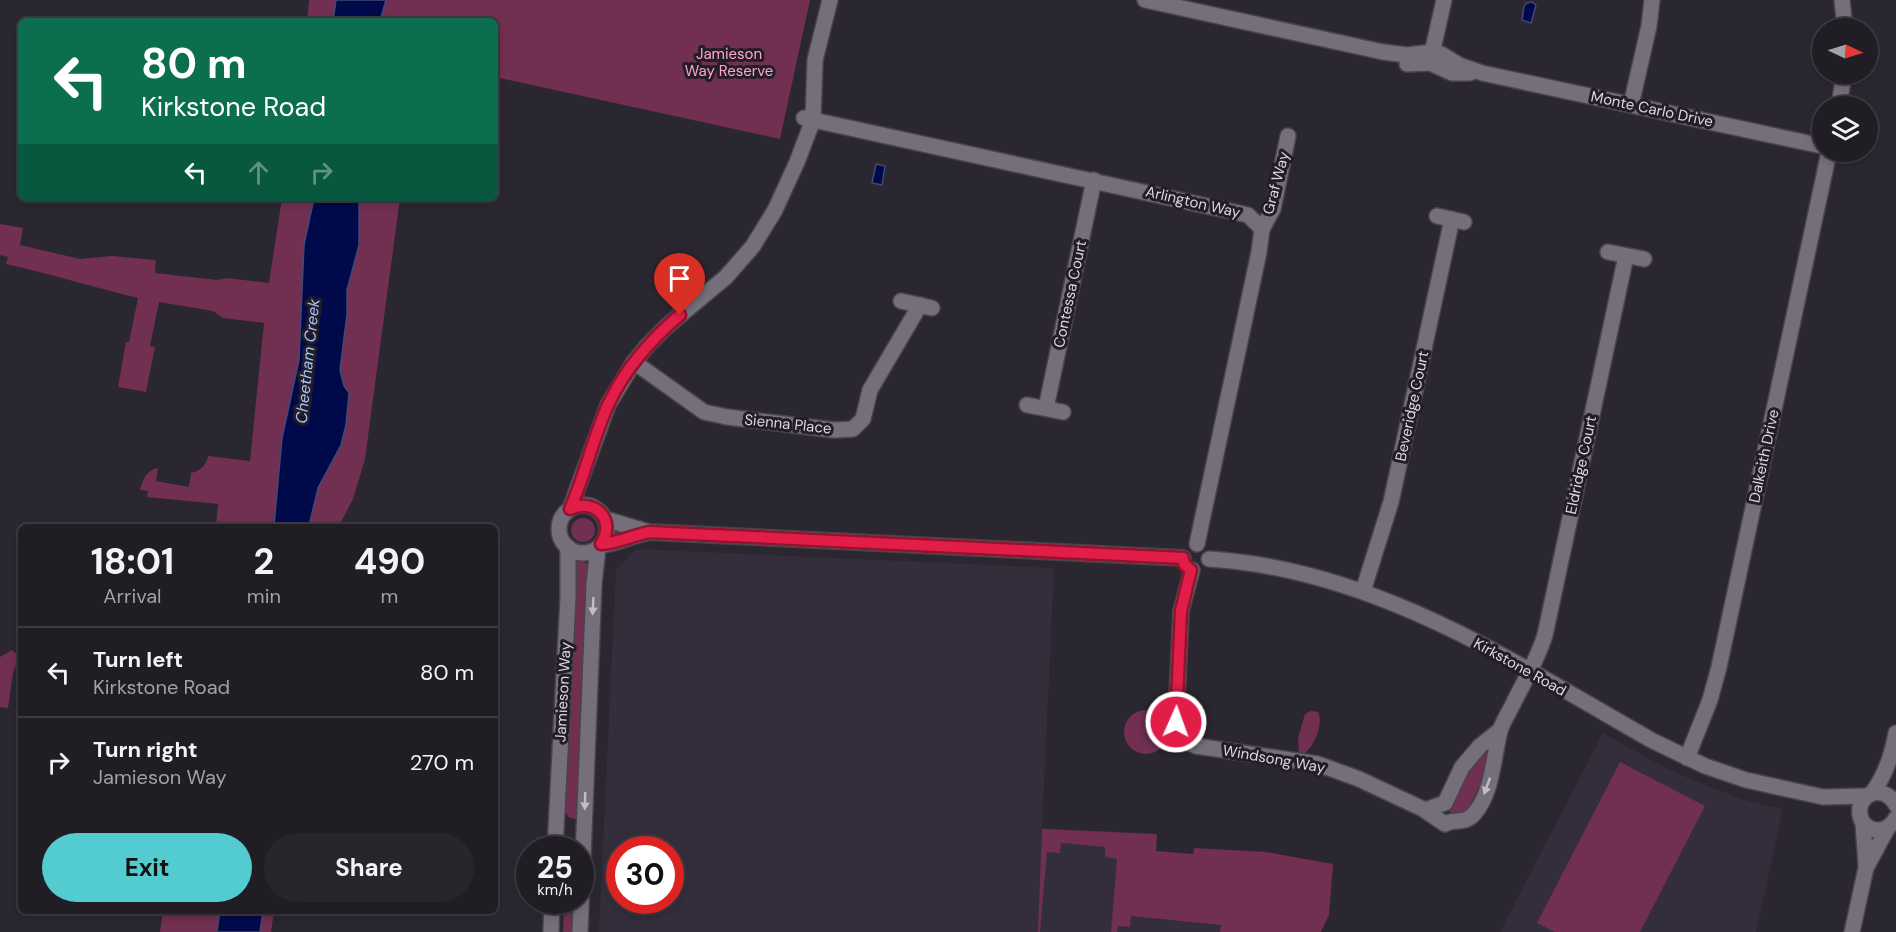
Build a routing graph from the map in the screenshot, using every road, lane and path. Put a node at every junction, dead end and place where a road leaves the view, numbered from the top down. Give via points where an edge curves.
1 (830, 0) edge
2 (1145, 0) edge
3 (1444, 0) edge
4 (1652, 0) edge
5 (1842, 0) edge
6 (1844, 18) edge
7 (1431, 57) junction
8 (1631, 105) junction
9 (808, 119) junction
10 (1288, 136) dead end
11 (1812, 144) edge
12 (1827, 162) edge
13 (1094, 180) junction
14 (1451, 219) dead end
15 (1262, 229) junction
16 (1608, 252) dead end
17 (1626, 256) junction
18 (1644, 259) dead end
19 (901, 301) dead end
20 (634, 362) junction
21 (1027, 405) dead end
22 (1046, 408) junction
23 (1063, 412) dead end
24 (588, 462) junction
25 (570, 509) junction
26 (600, 513) junction
27 (649, 532) junction
28 (1197, 544) junction
29 (599, 546) junction
30 (568, 547) junction
31 (1209, 559) junction
32 (1187, 564) junction
33 (1363, 591) junction
34 (1530, 671) junction
35 (1500, 730) junction
36 (1896, 733) edge
37 (1892, 753) junction
38 (1687, 758) junction
39 (1870, 794) junction
40 (1823, 797) junction
41 (1895, 802) edge
42 (1445, 803) junction
43 (1425, 810) junction
44 (1448, 822) junction
45 (1863, 822) junction
46 (1892, 825) edge
47 (584, 833) junction
48 (555, 836) edge
49 (575, 836) edge
50 (1866, 868) junction
51 (552, 914) edge
52 (551, 932) edge
53 (580, 932) edge
54 (1852, 932) edge

1 - 9 street, Jamieson Way via 805,85
2 - 7 street via 1383,52
3 - 7 street
4 - 8 street
5 - 6 street
7 - 8 street, Monte Carlo Drive via 1441,54 1482,72
8 - 11 street, Monte Carlo Drive
9 - 13 street, Arlington Way
9 - 20 street, Jamieson Way via 795,137 788,178 765,228 741,261 666,327
10 - 15 street, Graf Way via 1272,209
12 - 38 street, Dalkeith Drive via 1715,683
13 - 15 street, Arlington Way via 1248,215
13 - 22 street, Contessa Court
14 - 33 street, Beveridge Court via 1391,502
15 - 28 street
16 - 17 street
17 - 18 street
17 - 34 street, Eldridge Court via 1545,635
19 - 20 street, Sienna Place via 926,307 870,390 863,419 853,429 834,430 704,411
20 - 24 street, Jamieson Way via 608,405
21 - 22 street
22 - 23 street
24 - 25 street, Jamieson Way
24 - 26 street, Jamieson Way via 589,486
25 - 26 street via 582,505
25 - 30 street, Jamieson Way via 559,528
26 - 27 street
26 - 29 street, Jamieson Way via 607,532
27 - 29 street
27 - 32 street
28 - 31 street via 1208,551
28 - 32 street via 1185,550
29 - 30 street via 583,553
29 -> 47 street, Jamieson Way
30 - 48 street, Jamieson Way
31 - 32 street via 1203,569
31 - 33 street, Kirkstone Road via 1250,563
32 - 43 street, Windsong Way via 1176,722 1181,739 1196,746 1318,764
33 - 34 street, Kirkstone Road via 1445,625
34 - 35 street
34 - 38 street, Kirkstone Road
35 - 42 street via 1462,767
35 -> 44 street via 1486,793 1474,814 1463,822
36 - 37 street
37 - 39 street via 1880,782
37 - 41 street
38 - 40 street, Kirkstone Road via 1746,780
39 - 40 street, Kirkstone Road
39 - 41 street, Kirkstone Road via 1883,793
39 - 45 street via 1860,807
40 - 45 street, Kirkstone Road via 1848,809
42 - 43 street
42 - 44 street
43 - 44 street, Windsong Way via 1445,824
45 - 46 street via 1874,830
45 - 50 street
46 - 50 street
47 - 49 street, Jamieson Way
47 - 53 street, Jamieson Way
50 - 54 street
51 - 52 street

